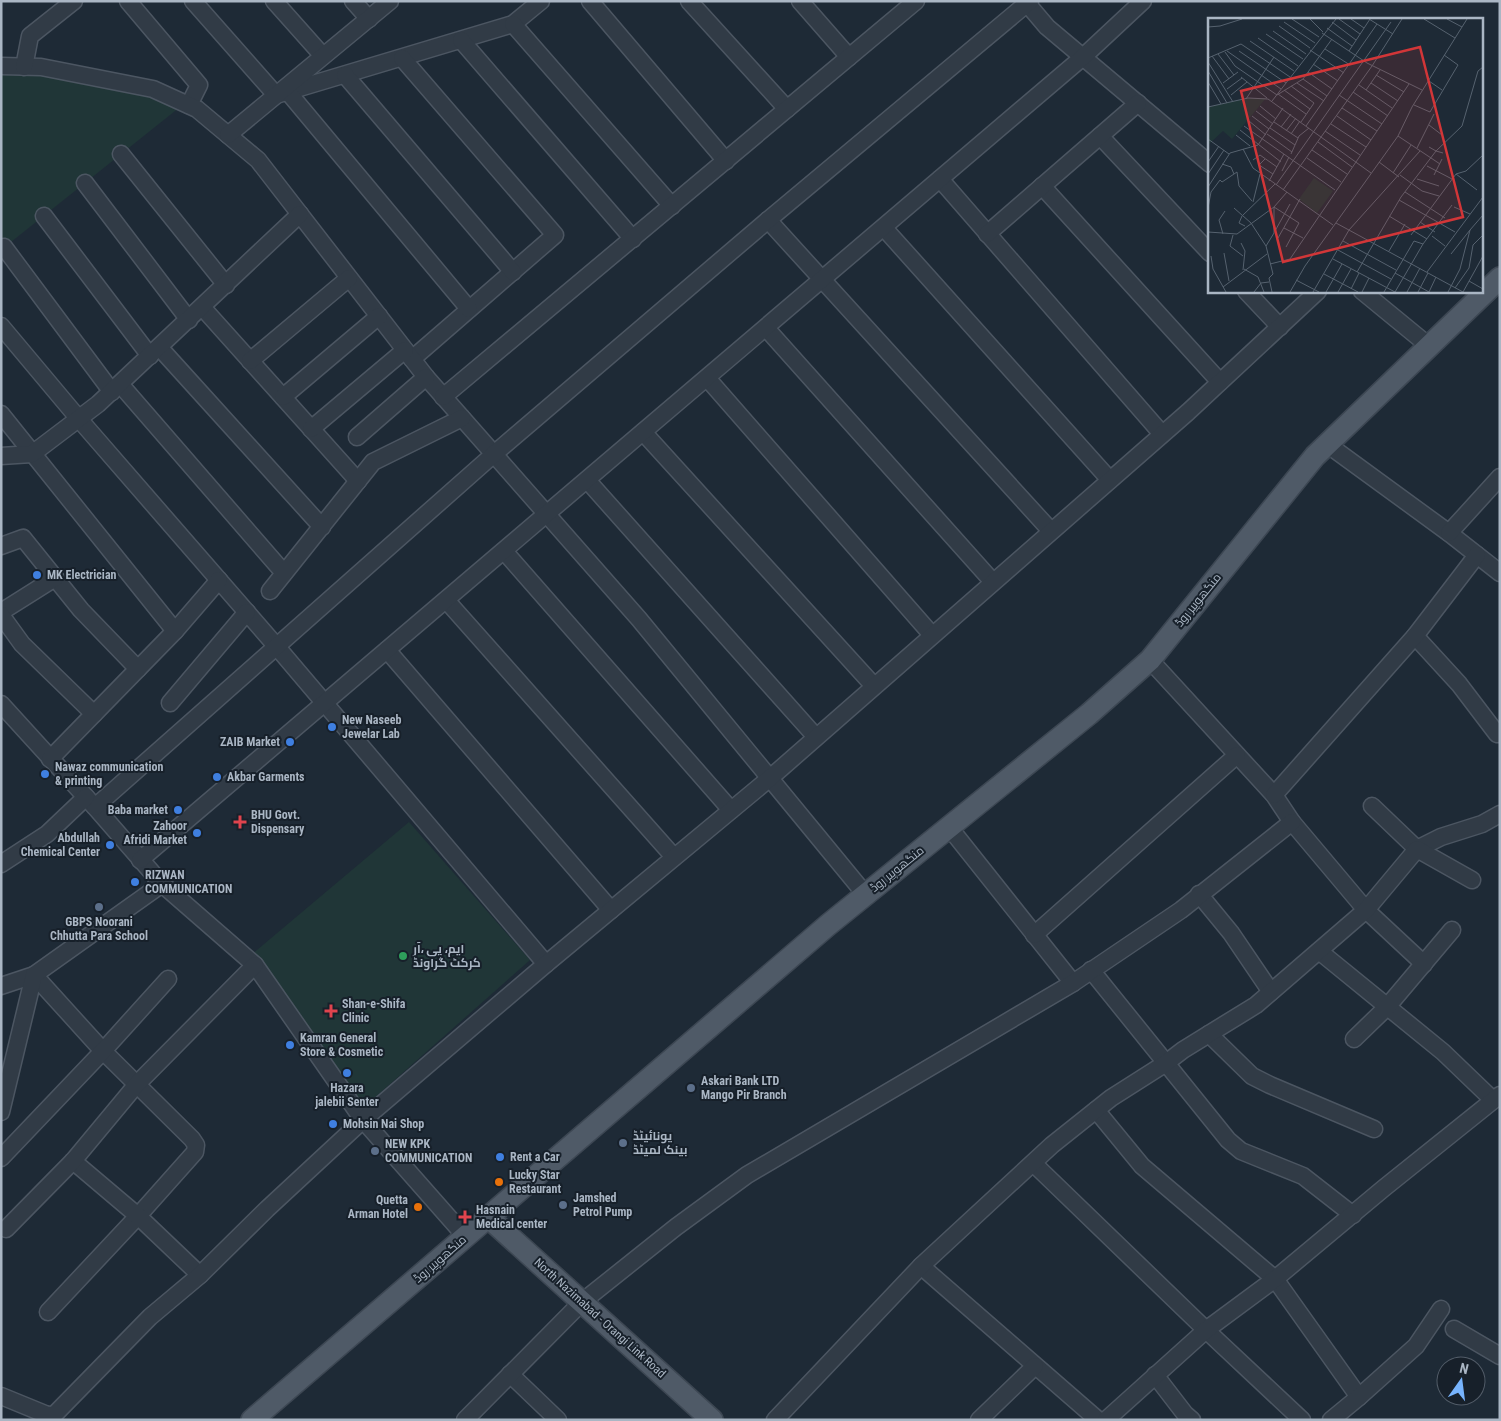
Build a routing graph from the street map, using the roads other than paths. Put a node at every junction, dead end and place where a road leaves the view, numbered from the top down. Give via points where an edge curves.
1 (74, 1) edge
2 (128, 1) edge
3 (193, 1) edge
4 (274, 1) edge
5 (353, 1) edge
6 (390, 1) edge
7 (541, 1) edge
8 (590, 1) edge
9 (689, 1) edge
10 (800, 1) edge
11 (1143, 1) edge
12 (1027, 2) edge
13 (911, 3) edge
14 (369, 18) junction
15 (513, 24) junction
16 (461, 40) junction
17 (323, 56) junction
18 (850, 57) junction
19 (1084, 57) junction
20 (402, 58) junction
21 (1, 66) edge
22 (24, 67) junction
23 (345, 75) junction
24 (282, 94) junction
25 (1138, 103) junction
26 (189, 105) junction
27 (787, 110) junction
28 (228, 135) junction
29 (1100, 136) junction
30 (121, 154) dead end
31 (726, 160) junction
32 (1208, 162) edge
33 (940, 180) junction
34 (85, 183) dead end
35 (1042, 186) junction
36 (672, 206) junction
37 (300, 214) junction
38 (44, 216) dead end
39 (768, 220) junction
40 (884, 228) junction
41 (988, 234) junction
42 (633, 239) junction
43 (4, 247) dead end
44 (1208, 251) edge
45 (513, 272) junction
46 (349, 278) junction
47 (822, 280) junction
48 (1498, 284) edge
49 (226, 285) junction
50 (1247, 292) edge
51 (1317, 292) edge
52 (1363, 292) edge
53 (202, 307) junction
54 (469, 309) junction
55 (379, 316) junction
56 (189, 320) junction
57 (1, 326) edge
58 (1280, 327) junction
59 (766, 328) junction
60 (1429, 346) junction
61 (155, 352) junction
62 (408, 354) junction
63 (250, 361) junction
64 (426, 377) junction
65 (708, 378) junction
66 (1220, 382) junction
67 (116, 388) junction
68 (283, 397) junction
69 (444, 397) junction
70 (1, 414) edge
71 (462, 418) junction
72 (79, 419) junction
73 (311, 429) junction
74 (643, 432) junction
75 (1162, 434) junction
76 (357, 437) dead end
77 (1327, 444) junction
78 (32, 454) junction
79 (494, 454) junction
80 (1, 456) edge
81 (1500, 477) edge
82 (587, 480) junction
83 (1110, 480) junction
84 (358, 481) junction
85 (547, 515) junction
86 (322, 527) junction
87 (1052, 531) junction
88 (1448, 532) junction
89 (1, 546) edge
90 (504, 551) junction
91 (1477, 555) junction
92 (284, 573) junction
93 (1500, 573) edge
94 (55, 578) junction
95 (219, 580) junction
96 (993, 582) junction
97 (270, 591) dead end
98 (446, 600) junction
99 (247, 612) junction
100 (1, 613) edge
101 (175, 631) junction
102 (932, 635) junction
103 (1414, 636) junction
104 (277, 647) junction
105 (388, 650) junction
106 (1150, 660) junction
107 (138, 669) junction
108 (874, 686) junction
109 (170, 703) dead end
110 (325, 703) junction
111 (1, 704) edge
112 (94, 714) junction
113 (1497, 734) dead end
114 (816, 737) junction
115 (1237, 755) junction
116 (50, 759) junction
117 (770, 778) junction
118 (1274, 795) junction
119 (90, 802) junction
120 (1372, 806) dead end
121 (730, 810) junction
122 (1500, 814) edge
123 (1292, 822) junction
124 (949, 827) junction
125 (1417, 849) junction
126 (674, 857) junction
127 (140, 860) junction
128 (1, 864) edge
129 (1472, 880) dead end
130 (162, 884) junction
131 (865, 894) junction
132 (1199, 894) junction
133 (611, 910) junction
134 (1366, 910) junction
135 (1452, 930) dead end
136 (1034, 935) junction
137 (1319, 951) junction
138 (546, 964) junction
139 (1424, 964) junction
140 (255, 966) junction
141 (1091, 970) junction
142 (34, 975) junction
143 (168, 979) dead end
144 (1073, 983) junction
145 (1, 986) edge
146 (1271, 992) junction
147 (1388, 1008) junction
148 (1210, 1034) junction
149 (1354, 1039) dead end
150 (103, 1051) junction
151 (1166, 1063) junction
152 (137, 1084) junction
153 (1497, 1098) edge
154 (1096, 1110) junction
155 (1, 1112) edge
156 (362, 1120) junction
157 (1374, 1129) dead end
158 (1, 1158) edge
159 (73, 1161) junction
160 (1033, 1163) junction
161 (1353, 1215) junction
162 (138, 1216) junction
163 (488, 1217) junction
164 (6, 1229) dead end
165 (466, 1236) junction
166 (921, 1266) junction
167 (200, 1275) junction
168 (1274, 1279) junction
169 (582, 1302) junction
170 (1441, 1310) dead end
171 (48, 1312) dead end
172 (1454, 1329) dead end
173 (1206, 1330) junction
174 (1500, 1356) edge
175 (1035, 1366) junction
176 (510, 1374) junction
177 (1156, 1375) junction
178 (1, 1396) edge
179 (1359, 1397) junction
180 (252, 1420) edge
181 (465, 1420) edge
182 (558, 1420) edge
183 (712, 1420) edge
184 (775, 1420) edge
185 (980, 1420) edge
186 (1098, 1420) edge
187 (1106, 1420) edge
188 (1192, 1420) edge
189 (1302, 1420) edge
190 (1331, 1420) edge

1 - 22 street via 30,36
2 - 26 street via 199,86
3 - 24 street
4 - 17 street
5 - 14 street
6 - 14 street
7 - 15 street
8 - 31 street
9 - 27 street
10 - 18 street
11 - 19 street
12 - 19 street via 1047,26
12 - 39 street
13 - 18 street
14 - 17 street
15 - 16 street
15 - 36 street
16 - 20 street
16 - 42 street
17 - 24 street
18 - 27 street
19 - 25 street
19 - 33 street
20 - 23 street
20 - 45 street via 555,236
21 - 22 street
22 - 26 street via 41,67 153,90
23 - 24 street
23 - 45 street
24 - 28 street
24 - 54 street
25 - 29 street
25 - 32 street
26 - 28 street
27 - 31 street
28 - 37 street via 258,160
29 - 35 street
29 - 44 street
30 - 49 street
31 - 36 street
33 - 40 street
33 - 41 street
34 - 56 street
35 - 41 street
35 - 66 street
36 - 42 street
37 - 46 street
37 - 49 street
38 - 61 street
39 - 47 street
39 - 79 street
40 - 47 street
40 - 83 street
41 - 75 street
42 - 69 street
43 - 67 street
45 - 54 street
46 - 55 street
46 - 63 street
47 - 59 street
47 - 87 street
48 - 60 main road, منگھوپیر روڈ
49 - 53 street
50 - 58 street
51 - 58 street
52 - 60 street
53 - 56 street
53 - 63 street
54 - 62 street
55 - 62 street
55 - 68 street
56 - 61 street
57 - 72 street
58 - 66 street
59 - 65 street
59 - 96 street
60 - 77 main road, منگھوپیر روڈ
61 - 67 street
61 - 86 street
62 - 64 street
62 - 73 street
63 - 68 street
64 - 69 street
64 - 76 street
65 - 74 street
65 - 102 street
66 - 75 street
67 - 72 street
67 - 92 street
68 - 73 street
69 - 71 street
70 - 78 street
71 - 79 street
71 - 84 street via 373,462
72 - 78 street
72 - 95 street
73 - 84 street
74 - 82 street
74 - 108 street
75 - 83 street
77 - 88 street
77 - 106 main road, منگھوپیر روڈ
78 - 80 street
78 - 101 street
79 - 85 street
79 - 104 street
81 - 88 street
82 - 85 street
82 - 114 street
83 - 87 street
84 - 86 street
85 - 90 street
85 - 117 street via 639,619
86 - 92 street
87 - 96 street
88 - 91 street
89 - 94 street via 23,538
90 - 98 street
90 - 121 street
91 - 93 street
91 - 103 street
92 - 97 street
94 - 100 street
94 - 107 street via 88,618
95 - 99 street
95 - 101 street
96 - 102 street
98 - 105 street
98 - 126 street
99 - 104 street
99 - 109 street
100 - 112 street via 22,644
101 - 107 street
102 - 108 street
103 - 113 street via 1460,684
103 - 118 street
104 - 110 street
104 - 119 street
105 - 110 street
105 - 133 street
106 - 115 street
106 - 124 main road, منگھوپیر روڈ via 1089,714
107 - 112 street
108 - 114 street
110 - 127 street
110 - 138 street
111 - 116 street
112 - 116 street
114 - 117 street
115 - 118 street
115 - 136 street
116 - 119 street
117 - 121 street
117 - 131 street
118 - 123 street
119 - 127 street
119 - 128 street
120 - 125 street
121 - 126 street
122 - 125 street via 1482,824 1441,836
123 - 132 street
123 - 134 street
124 - 131 main road, منگھوپیر روڈ
124 - 136 street
125 - 129 street
125 - 134 street
126 - 133 street
127 - 130 street
130 - 140 street
130 - 142 street
131 - 163 main road, منگھوپیر روڈ
132 - 141 street via 1181,910
132 - 146 street via 1231,933
133 - 138 street
134 - 137 street
134 - 139 street
135 - 139 street
136 - 144 street
137 - 146 street
137 - 147 street
138 - 156 street
139 - 147 street
140 - 152 street
140 - 156 street
141 - 144 street
141 - 151 street
142 - 145 street
142 - 150 street
142 - 155 street
143 - 150 street
144 - 169 street via 747,1175
146 - 148 street
147 - 149 street
147 - 153 street
148 - 151 street
148 - 157 street via 1252,1076
150 - 152 street
150 - 158 street
151 - 154 street
151 - 161 street via 1228,1140 1241,1151 1303,1176
152 - 159 street
152 - 162 street via 192,1139 196,1148
153 - 161 street
154 - 160 street
154 - 168 street via 1142,1166
156 - 165 street
156 - 167 street
159 - 162 street
159 - 164 street
160 - 166 street
160 - 173 street
161 - 168 street
162 - 167 street
162 - 171 street
163 - 165 main road, منگھوپیر روڈ
163 - 169 main road, North Nazimabad - Orangi Link Road
165 - 180 main road, منگھوپیر روڈ
166 - 175 street
166 - 184 street
167 - 178 street via 150,1317 55,1414 44,1414
168 - 173 street
168 - 179 street
169 - 176 street
169 - 183 main road, North Nazimabad - Orangi Link Road
170 - 179 street via 1416,1346
172 - 174 street
173 - 177 street
173 - 189 street
175 - 185 street
175 - 186 street
176 - 181 street
176 - 182 street
177 - 187 street
177 - 188 street
179 - 190 street

